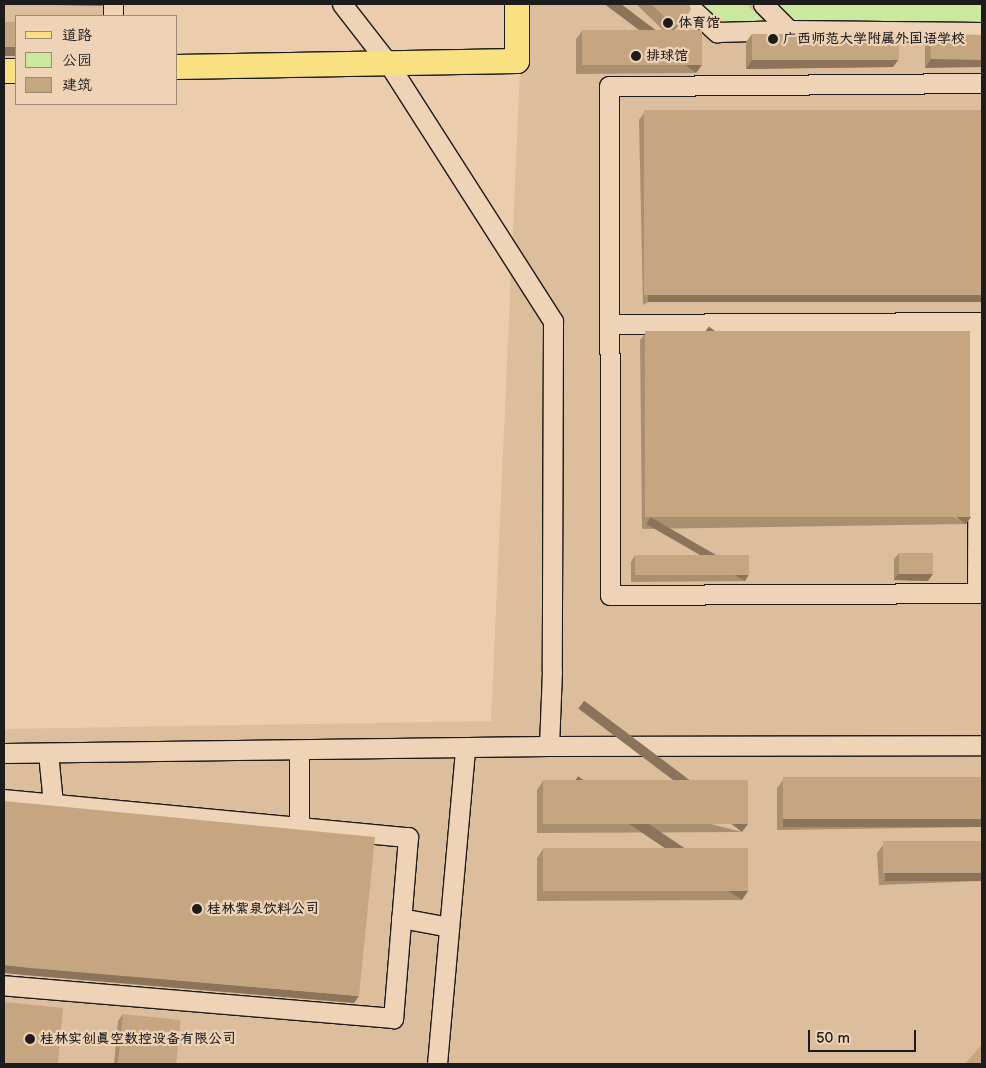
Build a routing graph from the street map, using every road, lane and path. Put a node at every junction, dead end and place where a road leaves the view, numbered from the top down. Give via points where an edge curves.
1 (342, 4) edge
2 (517, 4) edge
3 (763, 4) edge
4 (693, 10) edge
5 (789, 30) junction
6 (982, 32) edge
7 (388, 63) junction
8 (178, 68) edge
9 (982, 83) edge
10 (980, 322) edge
11 (610, 324) junction
12 (980, 593) edge
13 (982, 745) edge
14 (549, 746) junction
15 (465, 748) junction
16 (299, 750) junction
17 (48, 753) junction
18 (4, 754) edge
19 (4, 799) edge
20 (53, 803) junction
21 (300, 827) junction
22 (401, 918) junction
23 (449, 927) junction
24 (4, 985) edge
25 (437, 1064) edge

1 - 7 street
2 - 7 main road via 517,61
3 - 5 street
4 - 5 street via 717,32
5 - 6 street
7 - 8 main road
7 - 14 street via 553,321
9 - 11 street via 609,86
10 - 11 street
10 - 12 street
11 - 12 street via 610,595
13 - 14 street
14 - 15 street
15 - 16 street
15 - 23 street
16 - 17 street
16 - 21 street
17 - 18 street
17 - 20 street
19 - 20 street
20 - 21 street
21 - 22 street via 408,837
22 - 23 street
22 - 24 street via 393,1018
23 - 25 street

